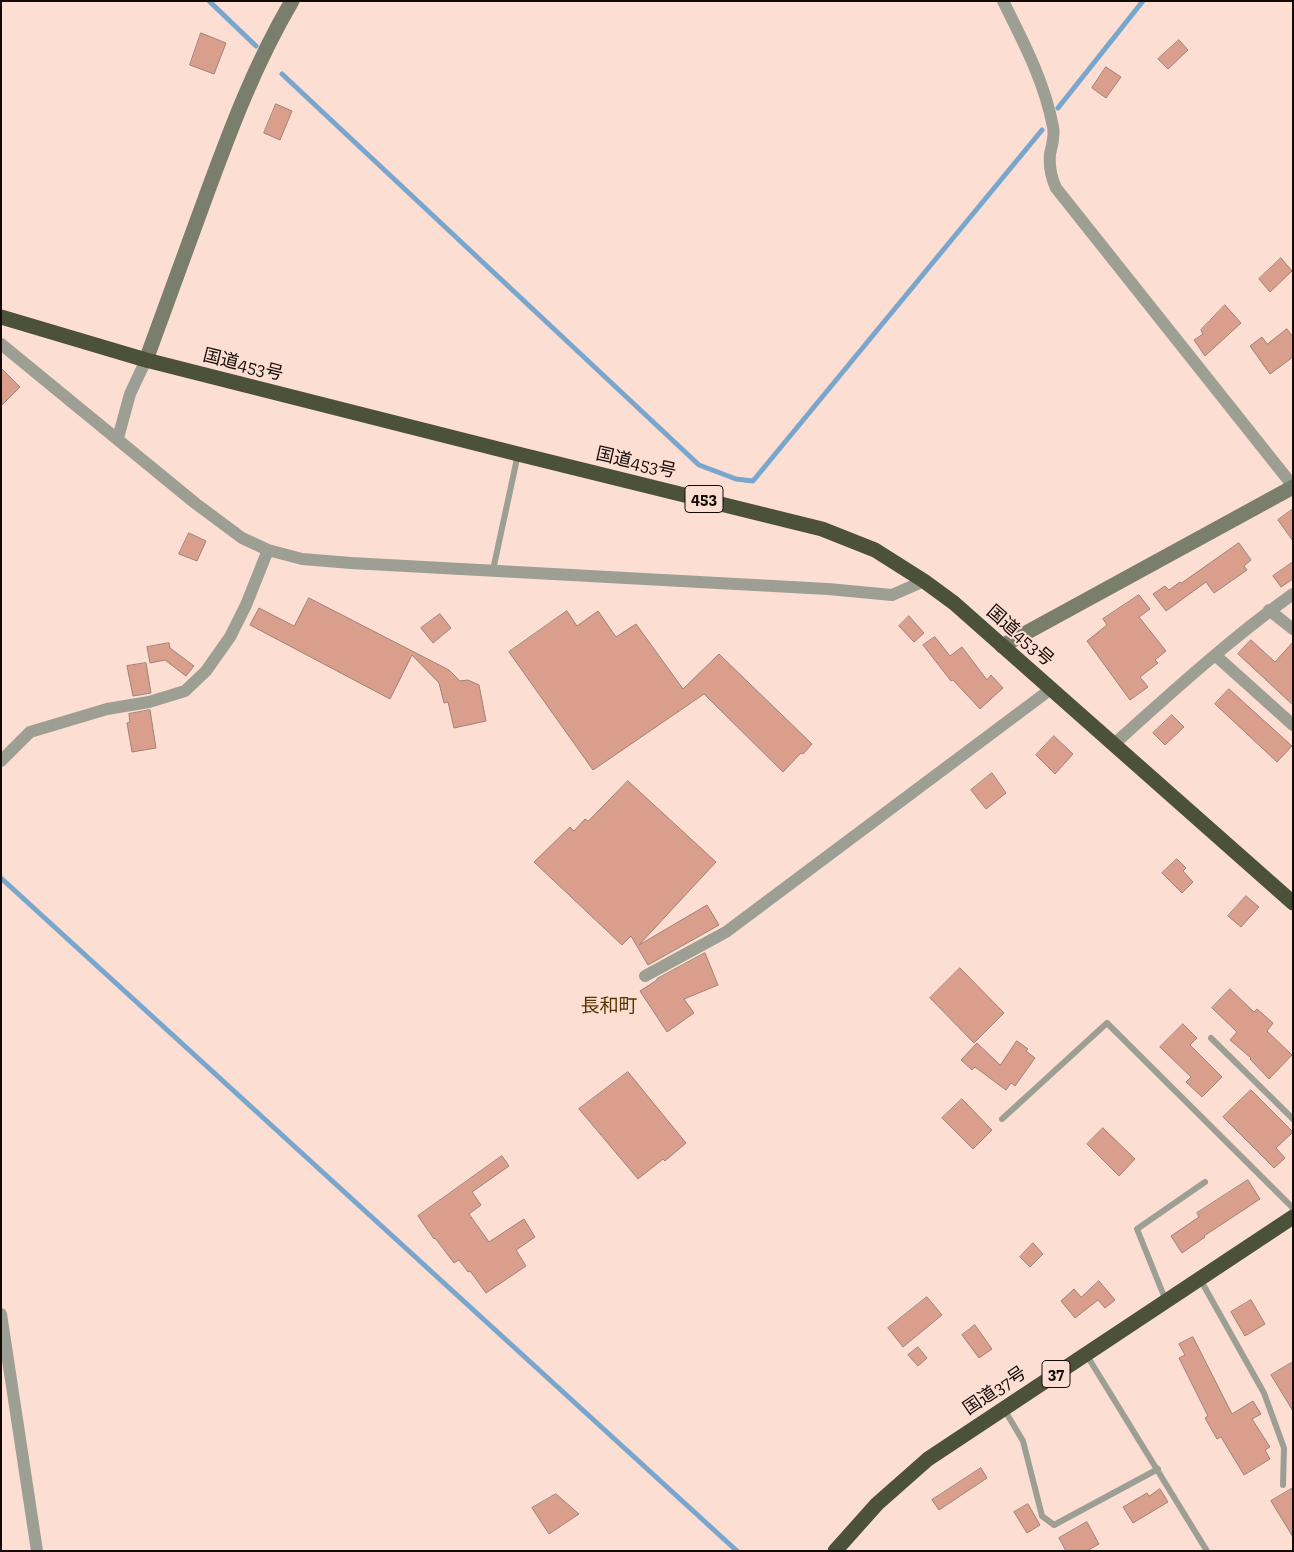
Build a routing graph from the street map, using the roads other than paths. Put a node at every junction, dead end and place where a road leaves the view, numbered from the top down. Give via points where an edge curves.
1 (292, 1) edge
2 (1003, 1) edge
3 (2, 320) edge
4 (1, 344) edge
5 (146, 360) junction
6 (118, 438) junction
7 (518, 454) junction
8 (1293, 487) edge
9 (268, 550) junction
10 (493, 570) junction
11 (924, 582) junction
12 (1293, 594) edge
13 (1270, 610) junction
14 (1293, 630) edge
15 (1002, 646) junction
16 (1215, 655) junction
17 (1051, 689) junction
18 (1293, 725) edge
19 (1114, 744) junction
20 (1, 761) edge
21 (1293, 904) edge
22 (645, 976) dead end
23 (1211, 1038) dead end
24 (1002, 1119) dead end
25 (1293, 1119) edge
26 (1205, 1182) dead end
27 (1293, 1208) edge
28 (1293, 1217) edge
29 (1200, 1278) junction
30 (1166, 1301) junction
31 (1, 1314) edge
32 (1086, 1354) junction
33 (1004, 1408) junction
34 (1158, 1470) junction
35 (1283, 1485) dead end
36 (37, 1551) edge
37 (835, 1551) edge
38 (1207, 1551) edge

1 - 5 street via 244,97
2 - 8 street via 1041,84 1054,128 1050,155 1056,188
3 - 5 highway, 国道453号 / 453
4 - 6 street
5 - 6 street via 130,394
5 - 7 highway, 国道453号 / 453
6 - 9 street via 195,503 242,538
7 - 10 lane
7 - 11 highway, 国道453号 / 453 via 822,529 875,550
8 - 15 street
9 - 10 street via 302,559 351,564
9 - 20 street via 230,637 206,671 185,691 149,702 107,709 30,732
10 - 11 street via 892,595
11 - 15 highway, 国道453号 / 453 via 954,603
12 - 13 street
13 - 14 street
13 - 16 street
15 - 17 highway, 国道453号 / 453
16 - 18 street
16 - 19 street
17 - 19 highway, 国道453号 / 453
17 - 22 street via 726,932
19 - 21 highway, 国道453号 / 453
23 - 25 lane
24 - 27 lane via 1107,1023
26 - 30 lane via 1137,1229
28 - 29 highway, 国道37号 / 37
29 - 30 highway, 国道37号 / 37
29 - 35 lane via 1264,1393 1284,1448
30 - 32 highway, 国道37号 / 37
31 - 36 street
32 - 33 highway, 国道37号 / 37
32 - 34 lane
33 - 34 lane via 1023,1441 1042,1516 1054,1525
33 - 37 highway, 国道37号 / 37 via 928,1459 877,1504
34 - 38 lane

